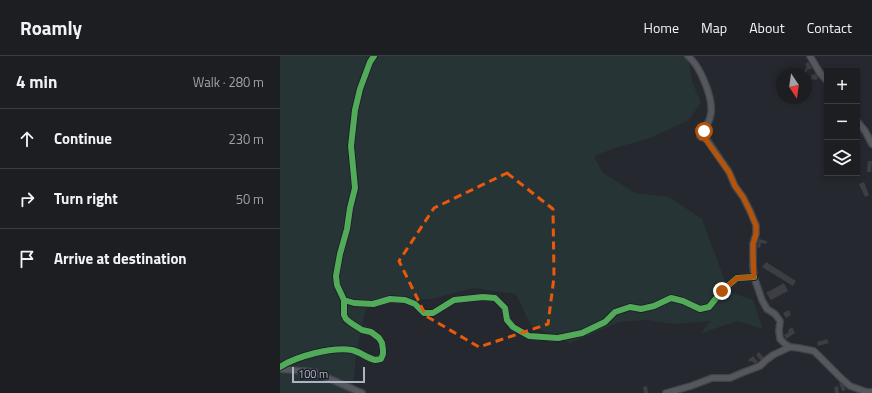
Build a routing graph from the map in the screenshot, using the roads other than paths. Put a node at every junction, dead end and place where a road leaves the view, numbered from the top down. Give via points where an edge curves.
1 (374, 56) edge
2 (688, 56) edge
3 (810, 56) edge
4 (824, 78) edge
5 (860, 125) edge
6 (872, 144) edge
7 (754, 277) junction
8 (344, 300) junction
9 (790, 347) junction
10 (280, 368) edge
11 (872, 392) edge
12 (362, 393) edge
13 (666, 393) edge

1 - 8 street via 360,89 353,125 351,146 355,188 336,276
2 - 7 street via 706,84 711,108 706,128 700,136 706,140 729,172 756,226 753,244
3 - 4 street
5 - 6 street
7 - 8 street via 737,278 709,307 700,309 671,298 654,306 641,309 630,307 614,312 605,322 582,333 558,338 529,336 513,327 507,320 505,308 495,298 454,300 433,313 424,313 405,300 390,299 372,304
7 - 9 street via 762,300 780,321 780,339
8 - 10 street via 346,318 379,338 383,350 381,359 375,360 350,350 331,350 288,362
9 - 11 street via 814,351 850,386
9 - 13 street via 773,355 760,366 730,378 712,378
10 - 12 street via 314,372

